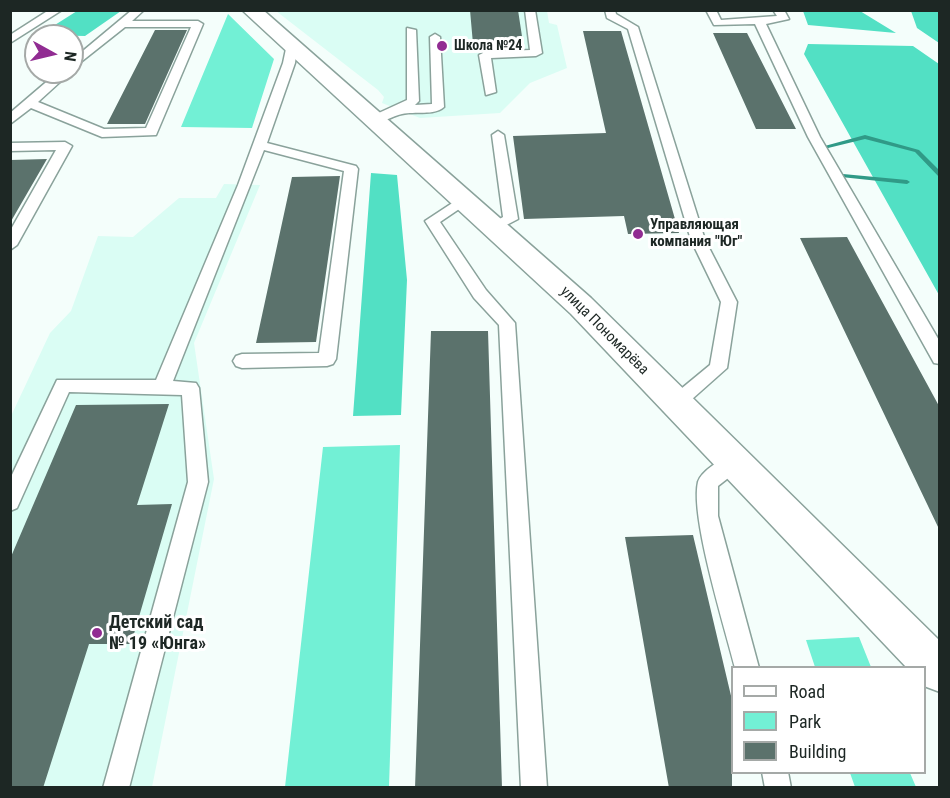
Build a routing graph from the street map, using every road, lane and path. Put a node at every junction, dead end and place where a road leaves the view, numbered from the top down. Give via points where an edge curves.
1 (57, 10) edge
2 (138, 10) edge
3 (194, 10) edge
4 (251, 10) edge
5 (530, 10) edge
6 (610, 10) edge
7 (711, 10) edge
8 (778, 10) edge
9 (759, 21) junction
10 (119, 24) junction
11 (198, 24) junction
12 (411, 30) dead end
13 (435, 37) dead end
14 (10, 40) edge
15 (291, 46) junction
16 (84, 55) edge
17 (51, 84) edge
18 (490, 92) dead end
19 (30, 103) junction
20 (386, 115) junction
21 (10, 120) edge
22 (498, 135) dead end
23 (260, 145) junction
24 (10, 147) edge
25 (463, 200) junction
26 (493, 227) junction
27 (10, 245) edge
28 (939, 358) edge
29 (242, 361) dead end
30 (162, 387) junction
31 (676, 403) junction
32 (734, 462) junction
33 (10, 502) edge
34 (746, 666) edge
35 (939, 671) edge
36 (116, 788) edge
37 (534, 788) edge

1 - 14 lane
2 - 10 lane
3 - 11 lane
4 - 15 street, улица Пономарёва
5 - 18 lane via 536,53 485,55
6 - 31 lane via 611,16 633,27 698,240 729,302 718,368
7 - 9 lane via 718,23
8 - 9 lane via 784,20
9 - 28 lane via 814,137
10 - 11 lane
10 - 16 lane
11 - 19 lane via 151,132 102,132
12 - 20 lane via 413,101
13 - 20 lane via 438,107
15 - 20 street, улица Пономарёва
15 - 23 lane via 290,63
17 - 19 lane
19 - 21 lane
20 - 25 street, улица Пономарёва
22 - 26 lane via 511,219
23 - 29 lane via 351,169 327,359
23 - 30 lane
24 - 27 lane via 65,146
25 - 26 street, улица Пономарёва
25 - 37 lane via 432,221 480,294 507,323
26 - 31 street, улица Пономарёва via 581,306
30 - 33 lane via 63,386
30 - 36 lane via 190,388 198,482
31 - 32 street, улица Пономарёва
32 - 34 lane via 708,482 708,516
32 - 35 street, улица Пономарёва

